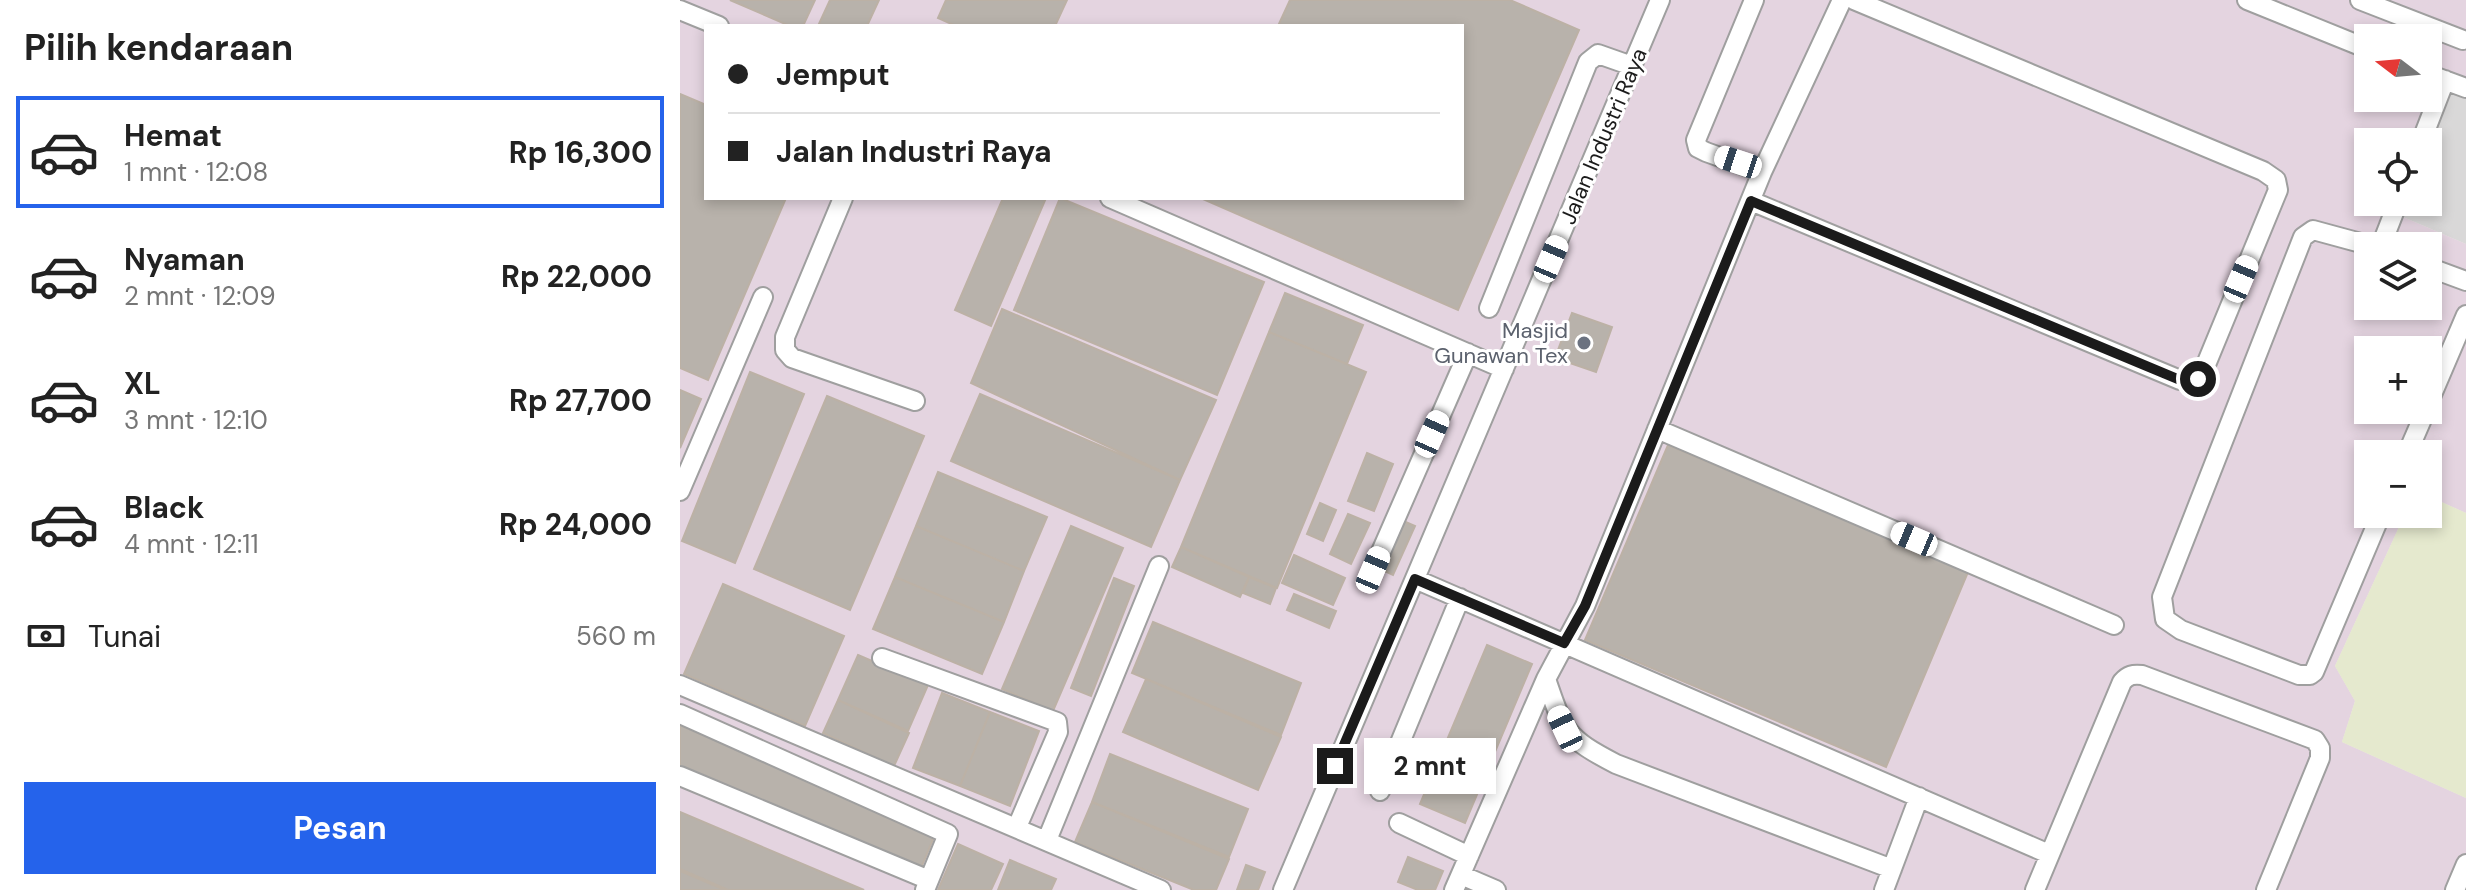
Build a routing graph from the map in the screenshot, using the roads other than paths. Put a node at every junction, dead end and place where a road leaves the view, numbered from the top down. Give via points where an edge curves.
1 (1660, 0) edge
2 (1754, 0) edge
3 (1842, 0) edge
4 (1854, 0) edge
5 (2247, 0) edge
6 (2360, 0) edge
7 (680, 10) edge
8 (714, 24) edge
9 (2463, 40) dead end
10 (2354, 43) edge
11 (1632, 66) junction
12 (2442, 79) edge
13 (2466, 88) edge
14 (1762, 172) junction
15 (842, 200) edge
16 (1115, 200) edge
17 (1751, 201) junction
18 (2354, 241) edge
19 (2442, 272) edge
20 (2466, 281) edge
21 (763, 297) dead end
22 (1489, 308) dead end
23 (2466, 315) edge
24 (1468, 353) junction
25 (1504, 369) junction
26 (2442, 371) edge
27 (915, 401) dead end
28 (1657, 429) junction
29 (680, 491) edge
30 (2375, 528) edge
31 (1159, 566) dead end
32 (1373, 570) dead end
33 (1415, 579) junction
34 (1460, 598) junction
35 (2114, 625) dead end
36 (1564, 643) junction
37 (882, 658) dead end
38 (1546, 679) junction
39 (680, 685) edge
40 (680, 714) edge
41 (680, 776) edge
42 (1380, 791) dead end
43 (1919, 797) junction
44 (1399, 823) dead end
45 (1017, 827) junction
46 (1047, 840) junction
47 (2049, 854) junction
48 (1469, 856) junction
49 (2466, 864) edge
50 (1892, 869) junction
51 (1458, 882) edge
52 (927, 885) edge
53 (1161, 890) edge
54 (1283, 890) edge
55 (1496, 890) edge
56 (1884, 890) edge
57 (2035, 890) edge
58 (2266, 890) edge
59 (2455, 890) edge

1 - 11 street, Jalan Industri Raya
2 - 14 street via 1696,140 1706,152
3 - 14 street
4 - 17 street via 2276,180 2278,190 2205,367 2198,379 2180,380
5 - 10 street
6 - 9 street
7 - 8 street
11 - 22 street via 1598,54 1588,62
11 - 25 street, Jalan Industri Raya
12 - 13 street
14 - 17 street
15 - 27 street via 785,337 785,350 792,358
16 - 24 street
17 - 28 street
18 - 30 street via 2313,230 2303,237 2162,597 2165,619 2240,653 2310,675
19 - 20 street
21 - 29 street
23 - 26 street
24 - 25 street
24 - 32 street
25 - 33 street, Jalan Industri Raya
28 - 35 street
28 - 36 street via 1585,606
31 - 46 street
33 - 34 street
33 - 54 street, Jalan Industri Raya
34 - 36 street
34 - 42 street
36 - 38 street
36 - 43 street
37 - 45 street via 1057,722 1058,732
38 - 48 street
38 - 50 street via 1565,729 1581,746
39 - 45 street
40 - 52 street via 948,834
41 - 52 street
43 - 47 street
43 - 50 street
44 - 48 street
45 - 46 street
46 - 53 street
47 - 57 street
47 - 58 street via 2122,682 2127,676 2142,675 2315,740 2320,748
48 - 51 street
49 - 59 street
50 - 56 street
51 - 55 street

